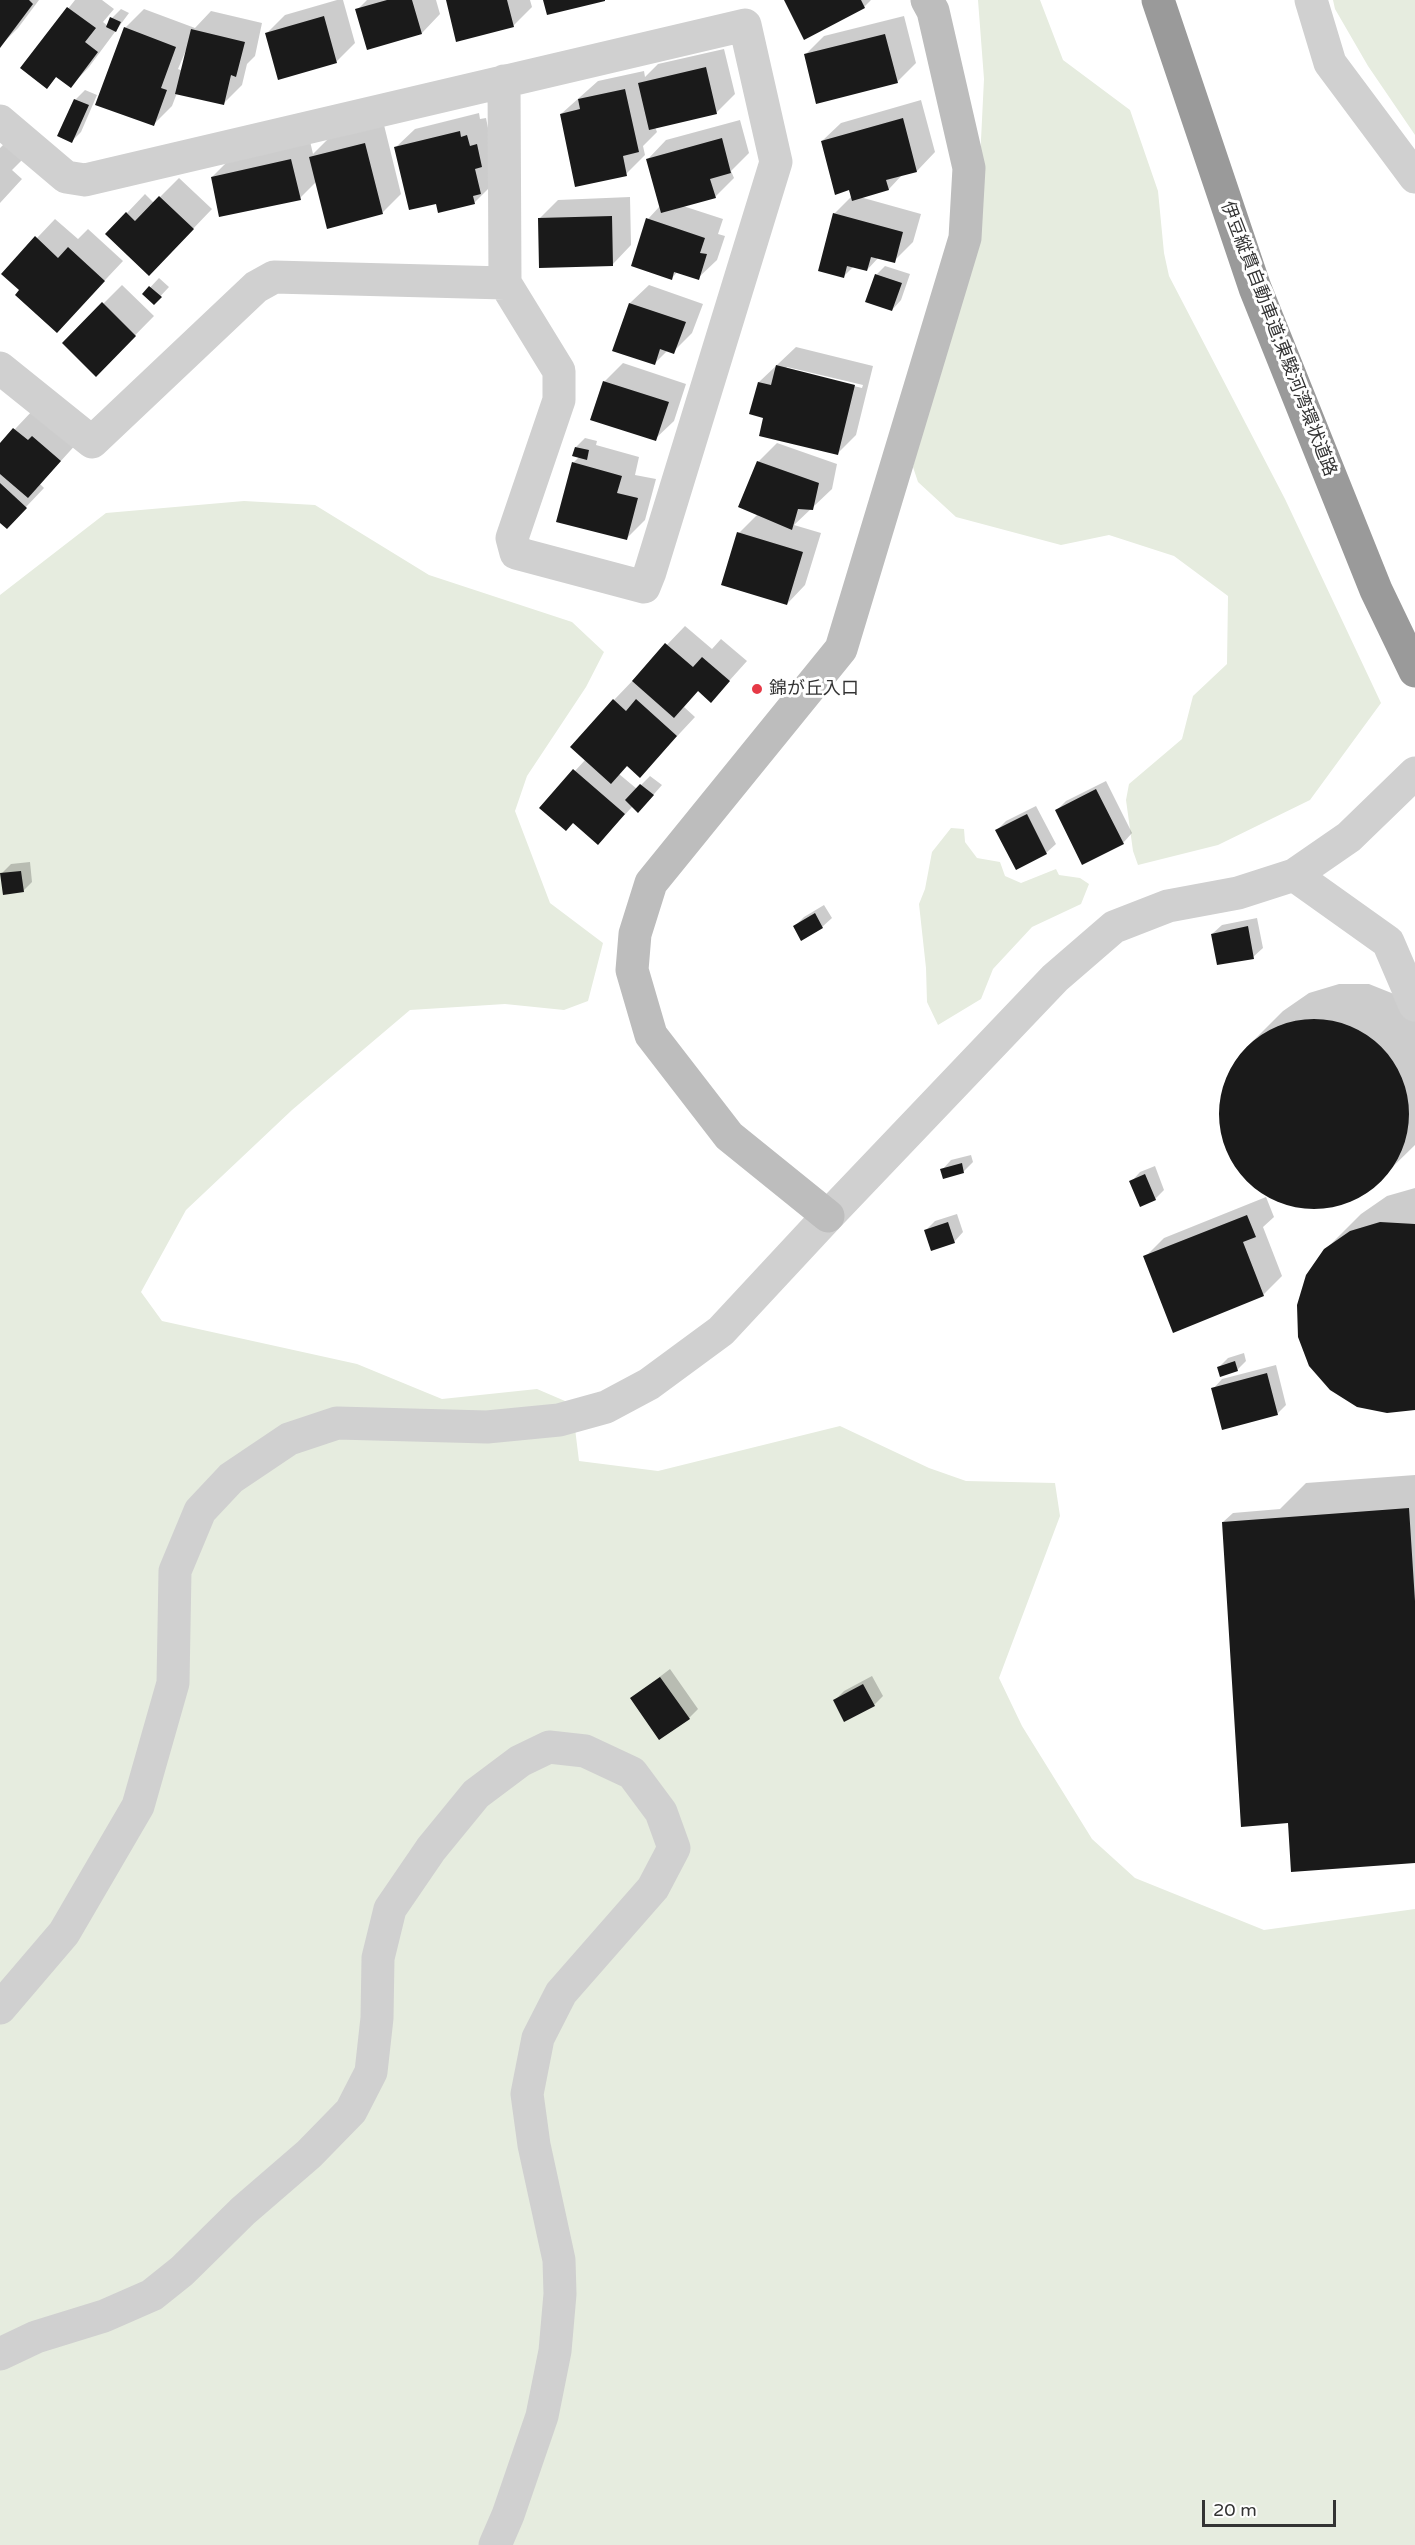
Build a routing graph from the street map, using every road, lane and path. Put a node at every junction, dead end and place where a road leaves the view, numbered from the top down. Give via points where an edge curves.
1 (927, 0) edge
2 (1158, 0) edge
3 (1311, 0) edge
4 (504, 81) junction
5 (0, 121) edge
6 (1415, 177) edge
7 (505, 283) junction
8 (0, 368) edge
9 (1415, 671) edge
10 (1415, 773) edge
11 (1294, 875) junction
12 (1415, 1005) edge
13 (828, 1216) junction
14 (0, 2008) edge
15 (0, 2354) edge
16 (495, 2545) edge

1 - 13 street via 933,11 969,168 965,238 841,649 651,883 634,943 632,970 651,1035 729,1136
2 - 9 highway, 伊豆縦貫自動車道;東駿河湾環状道路 via 1255,288 1376,590
3 - 6 street via 1330,63
4 - 5 street via 85,180 66,177
4 - 7 street
4 - 7 street via 745,26 776,162 644,587 516,553 512,538 559,400 559,371
7 - 8 street via 274,277 256,287 92,442
10 - 11 street via 1349,837
11 - 12 street via 1388,942
11 - 13 street via 1238,892 1168,906 1114,927 1055,978
13 - 14 street via 721,1332 649,1384 606,1407 559,1420 487,1427 337,1423 289,1439 231,1478 200,1511 175,1571 173,1683 138,1806 64,1933
15 - 16 street via 152,2295 309,2154 351,2111 371,2072 378,1958 390,1909 431,1849 476,1794 520,1761 549,1747 585,1751 632,1773 661,1812 674,1848 654,1888 561,1993 538,2038 527,2094 559,2260 560,2294 555,2351 542,2416

